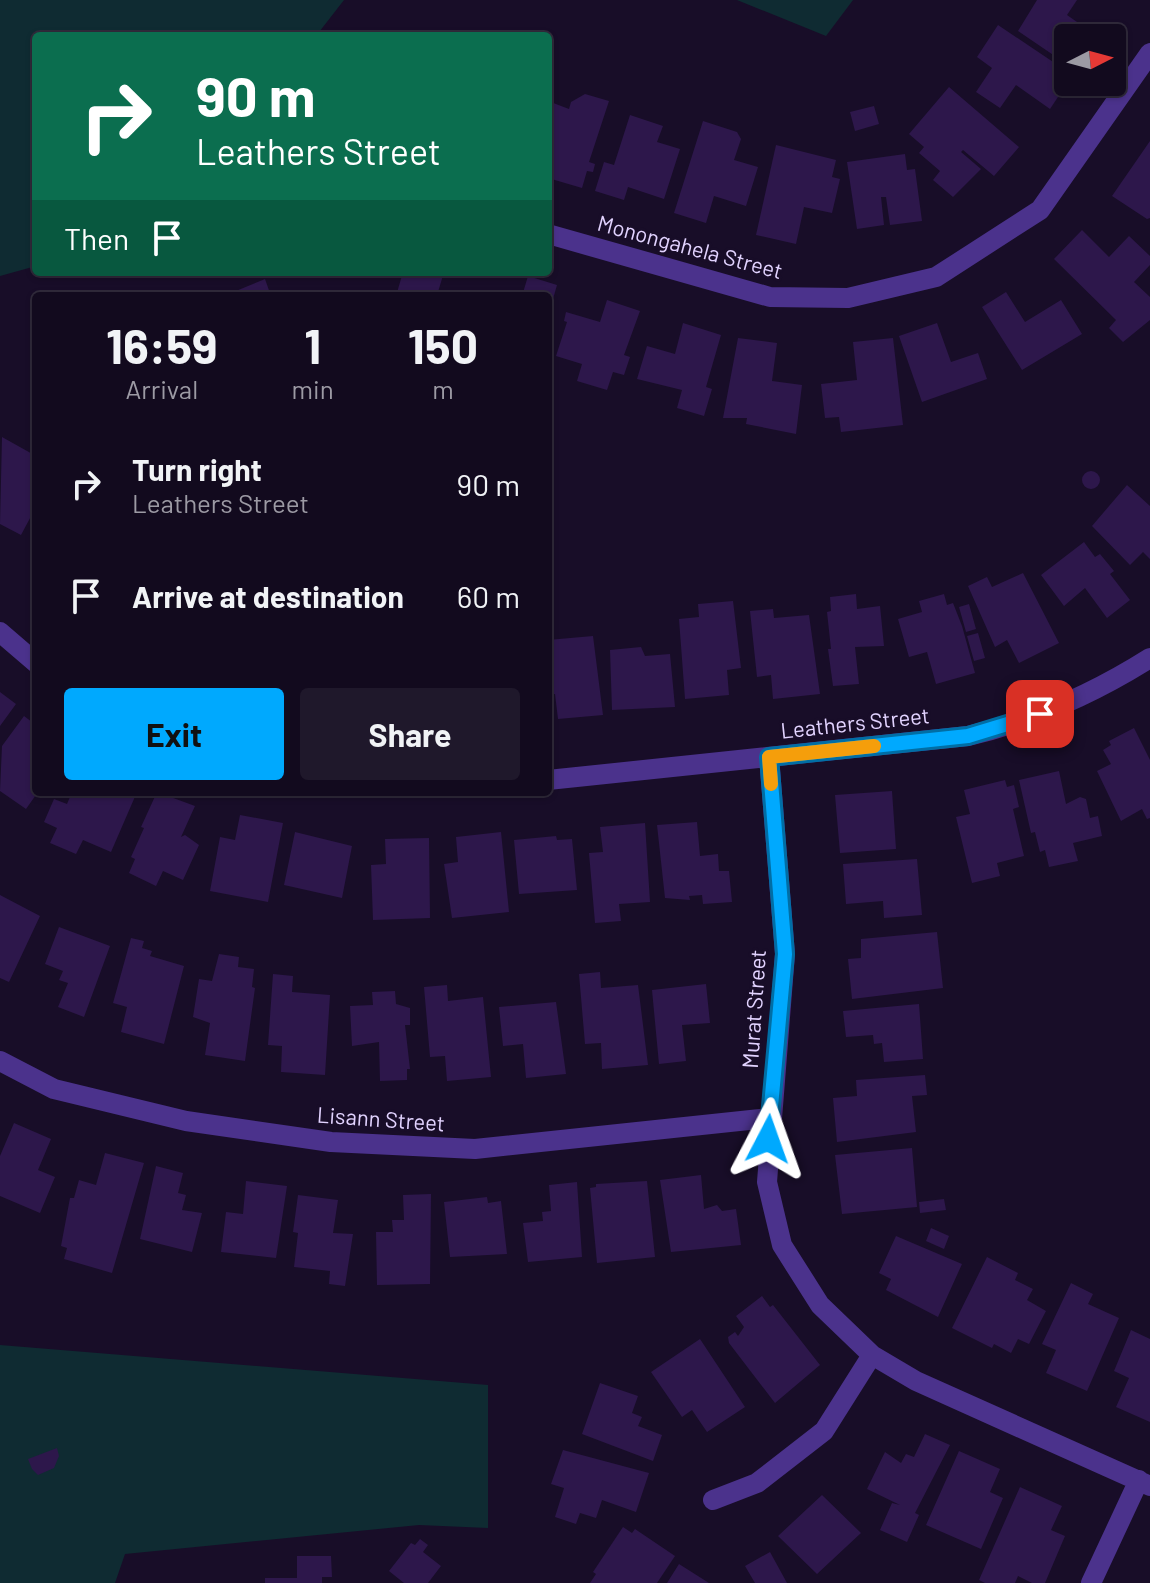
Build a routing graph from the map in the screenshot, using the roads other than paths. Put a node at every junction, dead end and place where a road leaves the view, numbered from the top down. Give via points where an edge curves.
1 (1150, 53) edge
2 (552, 235) edge
3 (0, 632) edge
4 (1150, 658) edge
5 (32, 660) edge
6 (769, 757) junction
7 (552, 780) edge
8 (0, 1061) edge
9 (769, 1118) junction
10 (872, 1355) junction
11 (1144, 1483) edge
12 (713, 1500) dead end
13 (1091, 1583) edge

1 - 2 street, Monongahela Street via 1040,210 936,277 848,298 770,297
3 - 5 street
4 - 6 street, Leathers Street via 1096,692 1012,725 968,736
6 - 7 street, Leathers Street
6 - 9 street, Murat Street via 785,954
8 - 9 street, Lisann Street via 68,1093 186,1121 331,1142 475,1149
9 - 10 street, Murat Street via 767,1182 782,1245 820,1305
10 - 11 street, Murat Street via 916,1381
10 - 12 street via 824,1431 757,1483
11 - 13 street

